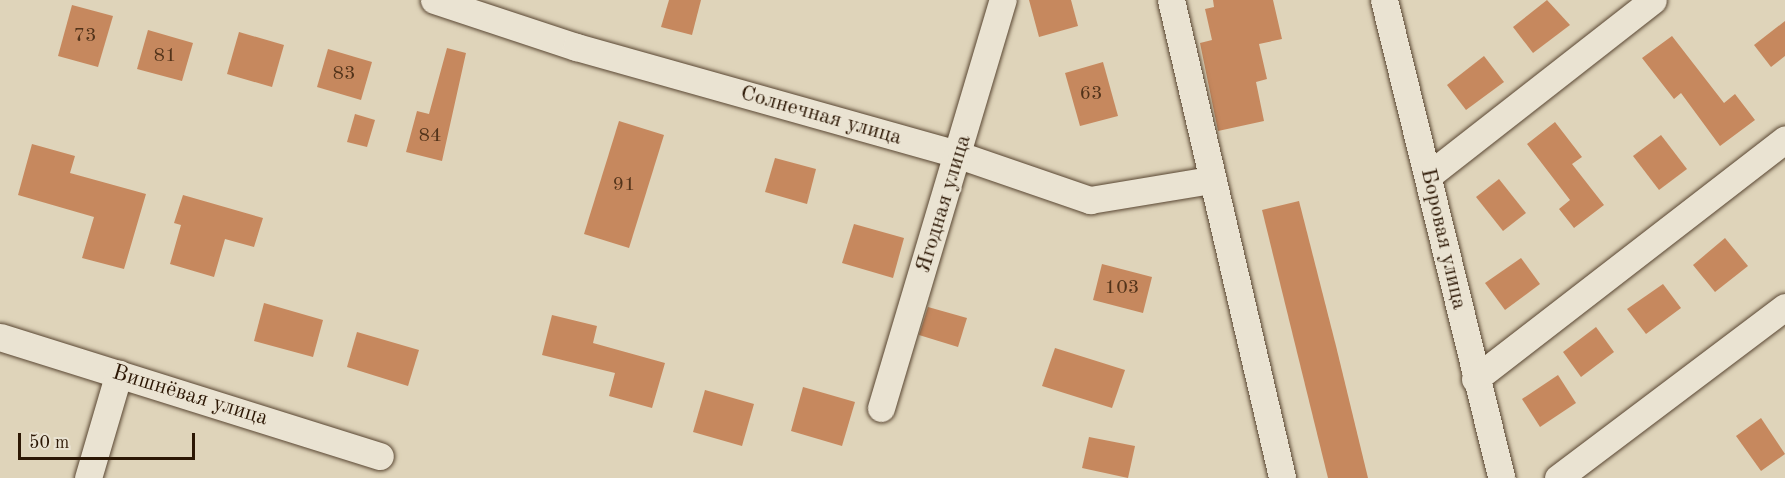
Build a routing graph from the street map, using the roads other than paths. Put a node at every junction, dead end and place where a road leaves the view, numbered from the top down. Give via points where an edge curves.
1 (434, 0) edge
2 (1003, 0) edge
3 (1171, 0) edge
4 (1384, 0) edge
5 (1653, 0) edge
6 (1785, 139) edge
7 (959, 155) junction
8 (1429, 175) junction
9 (1211, 180) junction
10 (1785, 307) edge
11 (0, 337) edge
12 (119, 373) junction
13 (1475, 379) junction
14 (881, 408) dead end
15 (380, 456) dead end
16 (88, 478) edge
17 (1282, 478) edge
18 (1501, 478) edge
19 (1558, 478) edge

1 - 7 street, Солнечная улица via 576,47
2 - 7 street, Ягодная улица
3 - 9 street
4 - 8 street, Боровая улица
5 - 8 street
6 - 13 street
7 - 9 street, Солнечная улица via 1090,200
7 - 14 street, Ягодная улица
8 - 13 street, Боровая улица
9 - 17 street
10 - 19 street
11 - 12 street, Вишнёвая улица
12 - 15 street, Вишнёвая улица
12 - 16 street
13 - 18 street, Боровая улица

